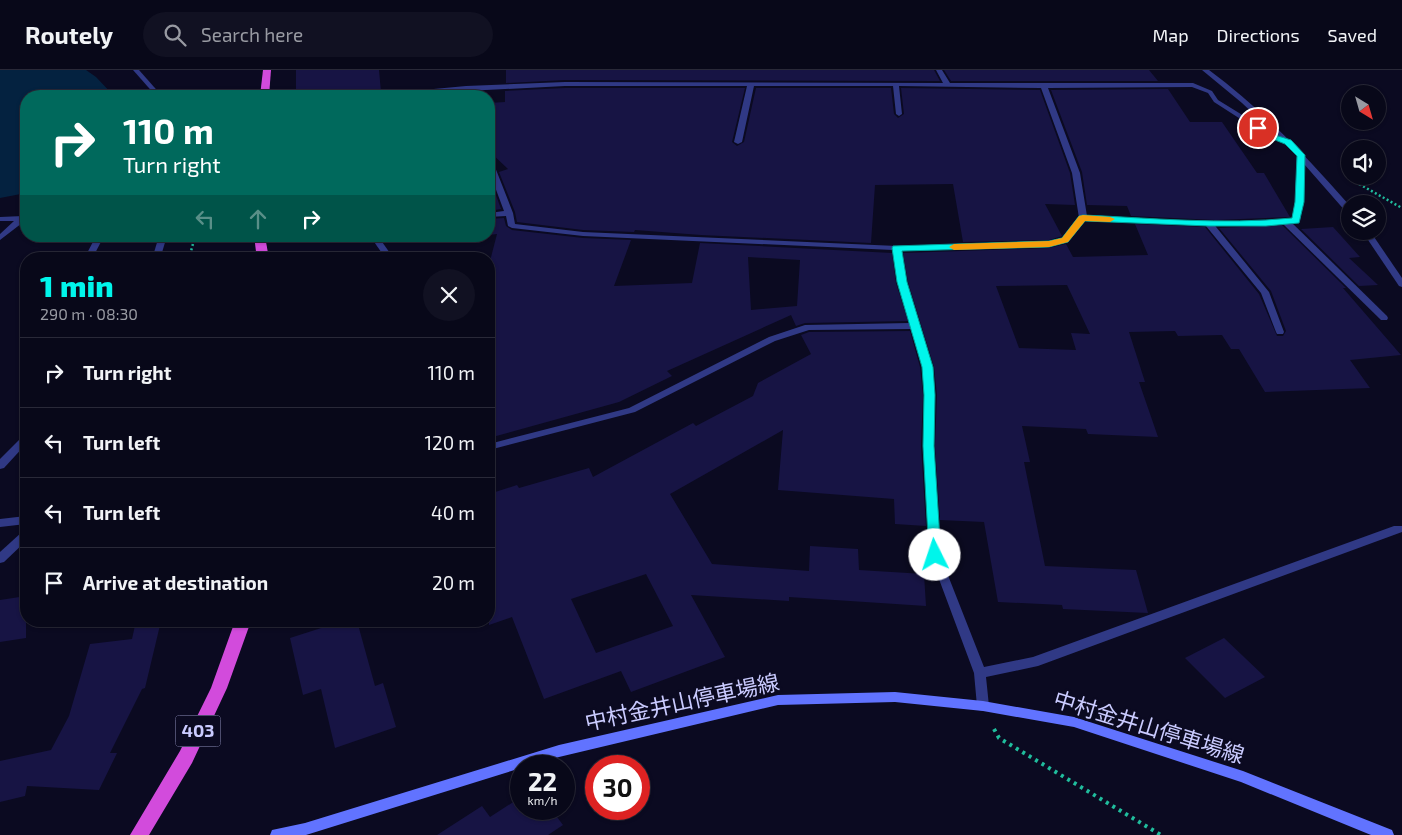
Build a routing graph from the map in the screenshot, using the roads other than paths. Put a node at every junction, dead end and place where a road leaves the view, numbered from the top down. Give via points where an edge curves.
1 (136, 70) edge
2 (267, 70) edge
3 (939, 70) edge
4 (1205, 70) edge
5 (750, 84) junction
6 (896, 84) junction
7 (947, 84) junction
8 (1044, 86) junction
9 (466, 88) joint
10 (154, 90) edge
11 (265, 90) edge
12 (442, 90) edge
13 (899, 114) dead end
14 (738, 142) dead end
15 (1288, 142) junction
16 (1301, 155) junction
17 (495, 177) edge
18 (1341, 201) edge
19 (509, 213) junction
20 (495, 214) edge
21 (20, 218) edge
22 (1083, 218) junction
23 (0, 219) edge
24 (20, 221) edge
25 (1286, 222) junction
26 (1209, 224) junction
27 (0, 238) edge
28 (1372, 240) edge
29 (897, 248) junction
30 (1402, 284) edge
31 (1384, 318) dead end
32 (917, 326) junction
33 (1280, 332) dead end
34 (20, 444) edge
35 (495, 445) edge
36 (0, 464) edge
37 (20, 521) edge
38 (0, 523) edge
39 (1398, 529) dead end
40 (20, 541) edge
41 (0, 559) edge
42 (241, 627) edge
43 (980, 673) junction
44 (983, 706) junction
45 (139, 835) edge
46 (277, 835) edge
47 (1387, 835) edge

1 - 10 street
2 - 11 highway
3 - 7 street
4 - 15 street
5 - 6 street
5 - 9 street via 565,84
5 - 14 street
6 - 7 street
6 - 13 street
7 - 8 street
8 - 15 street via 1193,84 1210,92 1216,101 1272,137
8 - 22 street via 1076,173
9 - 12 street
15 - 16 street
16 - 18 street
16 - 25 street via 1296,221
17 - 19 street
19 - 20 street
19 - 29 street via 512,226 583,234
21 - 23 street
22 - 26 street
22 - 29 street via 1065,240 1049,244
24 - 27 street
25 - 26 street
25 - 31 street
26 - 33 street via 1265,292
28 - 30 street
29 - 32 street via 902,282
32 - 35 street via 808,327 772,339 632,410
32 - 43 street via 930,395 928,446 935,555
34 - 36 street
37 - 38 street
39 - 43 street via 1034,662
40 - 41 street
42 - 45 highway, 403 via 219,688 186,757
43 - 44 street
44 - 46 main road, 中村金井山停車場線 via 895,697 778,700 559,751
44 - 47 main road, 中村金井山停車場線 via 1074,722 1165,750 1243,777

